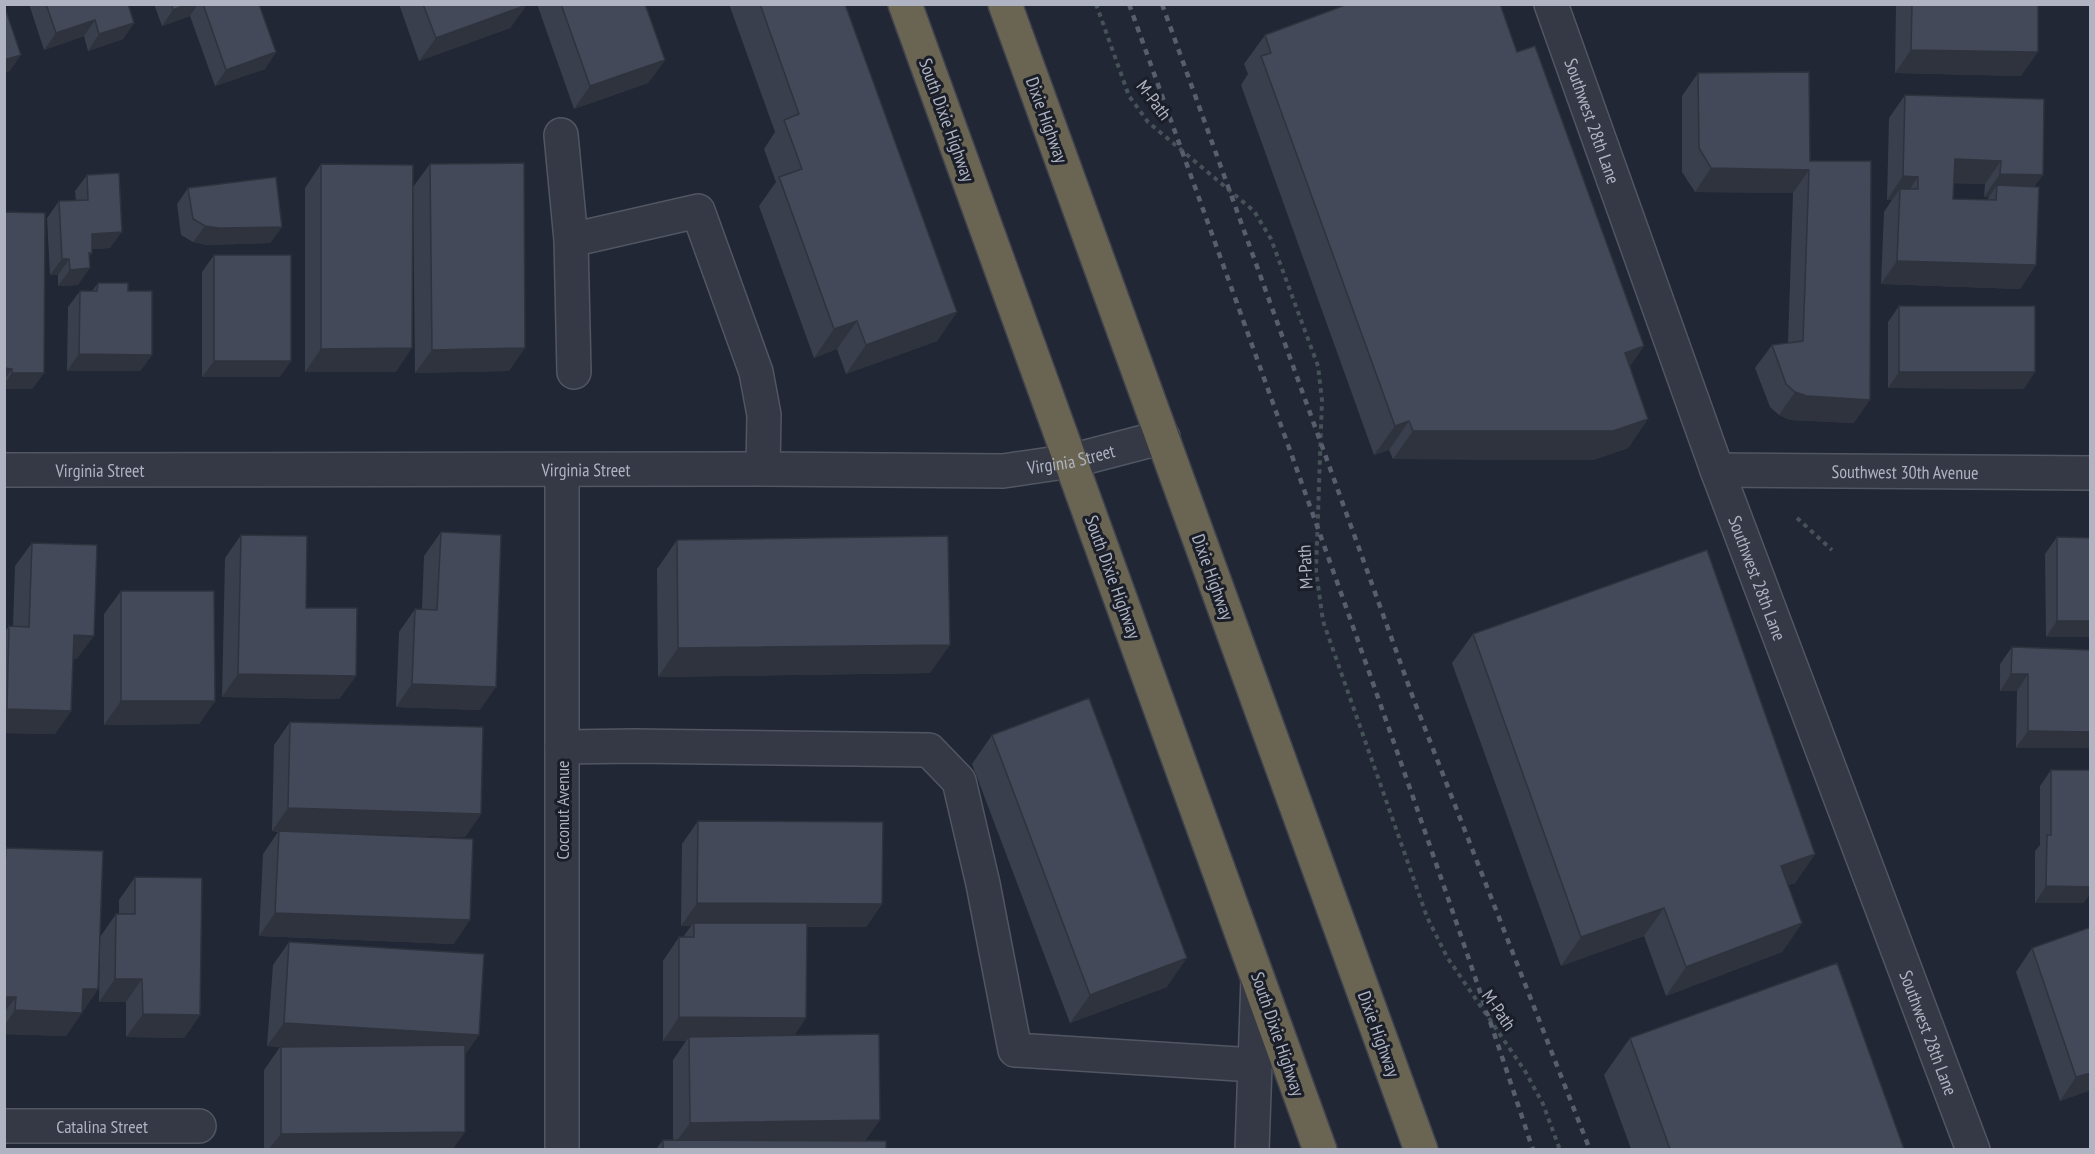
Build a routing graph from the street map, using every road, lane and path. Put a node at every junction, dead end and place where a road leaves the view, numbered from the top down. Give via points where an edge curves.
1 (904, 4) edge
2 (1005, 4) edge
3 (1096, 4) edge
4 (1551, 4) edge
5 (561, 135) dead end
6 (571, 240) junction
7 (574, 372) dead end
8 (1163, 437) junction
9 (1071, 461) junction
10 (763, 469) junction
11 (4, 470) edge
12 (562, 470) junction
13 (1717, 470) junction
14 (2091, 473) edge
15 (1797, 518) dead end
16 (1832, 550) dead end
17 (562, 747) junction
18 (1259, 977) junction
19 (1254, 1065) junction
20 (4, 1126) edge
21 (199, 1126) dead end
22 (562, 1149) edge
23 (1252, 1149) edge
24 (1320, 1149) edge
25 (1421, 1149) edge
26 (1560, 1149) edge
27 (1973, 1149) edge

1 - 9 highway, South Dixie Highway
2 - 8 highway, Dixie Highway
3 - 26 path, M-Path via 1129,96 1148,122 1254,211 1271,239 1318,366 1322,400 1316,571 1323,621 1427,917 1447,957 1525,1071
4 - 13 street, Southwest 28th Lane
5 - 6 street
6 - 7 street
6 - 10 street via 698,211 756,372 764,415
8 - 9 street, Virginia Street
8 - 25 highway, Dixie Highway
9 - 10 street, Virginia Street via 1003,471
9 - 18 highway, South Dixie Highway
10 - 12 street, Virginia Street
11 - 12 street, Virginia Street
12 - 17 street, Coconut Avenue
13 - 14 street, Southwest 30th Avenue
13 - 27 street, Southwest 28th Lane
15 - 16 path
17 - 19 street via 929,750 959,781 1015,1050
17 - 22 street, Coconut Avenue
18 - 19 street
18 - 24 highway, South Dixie Highway
19 - 23 street
20 - 21 street, Catalina Street

